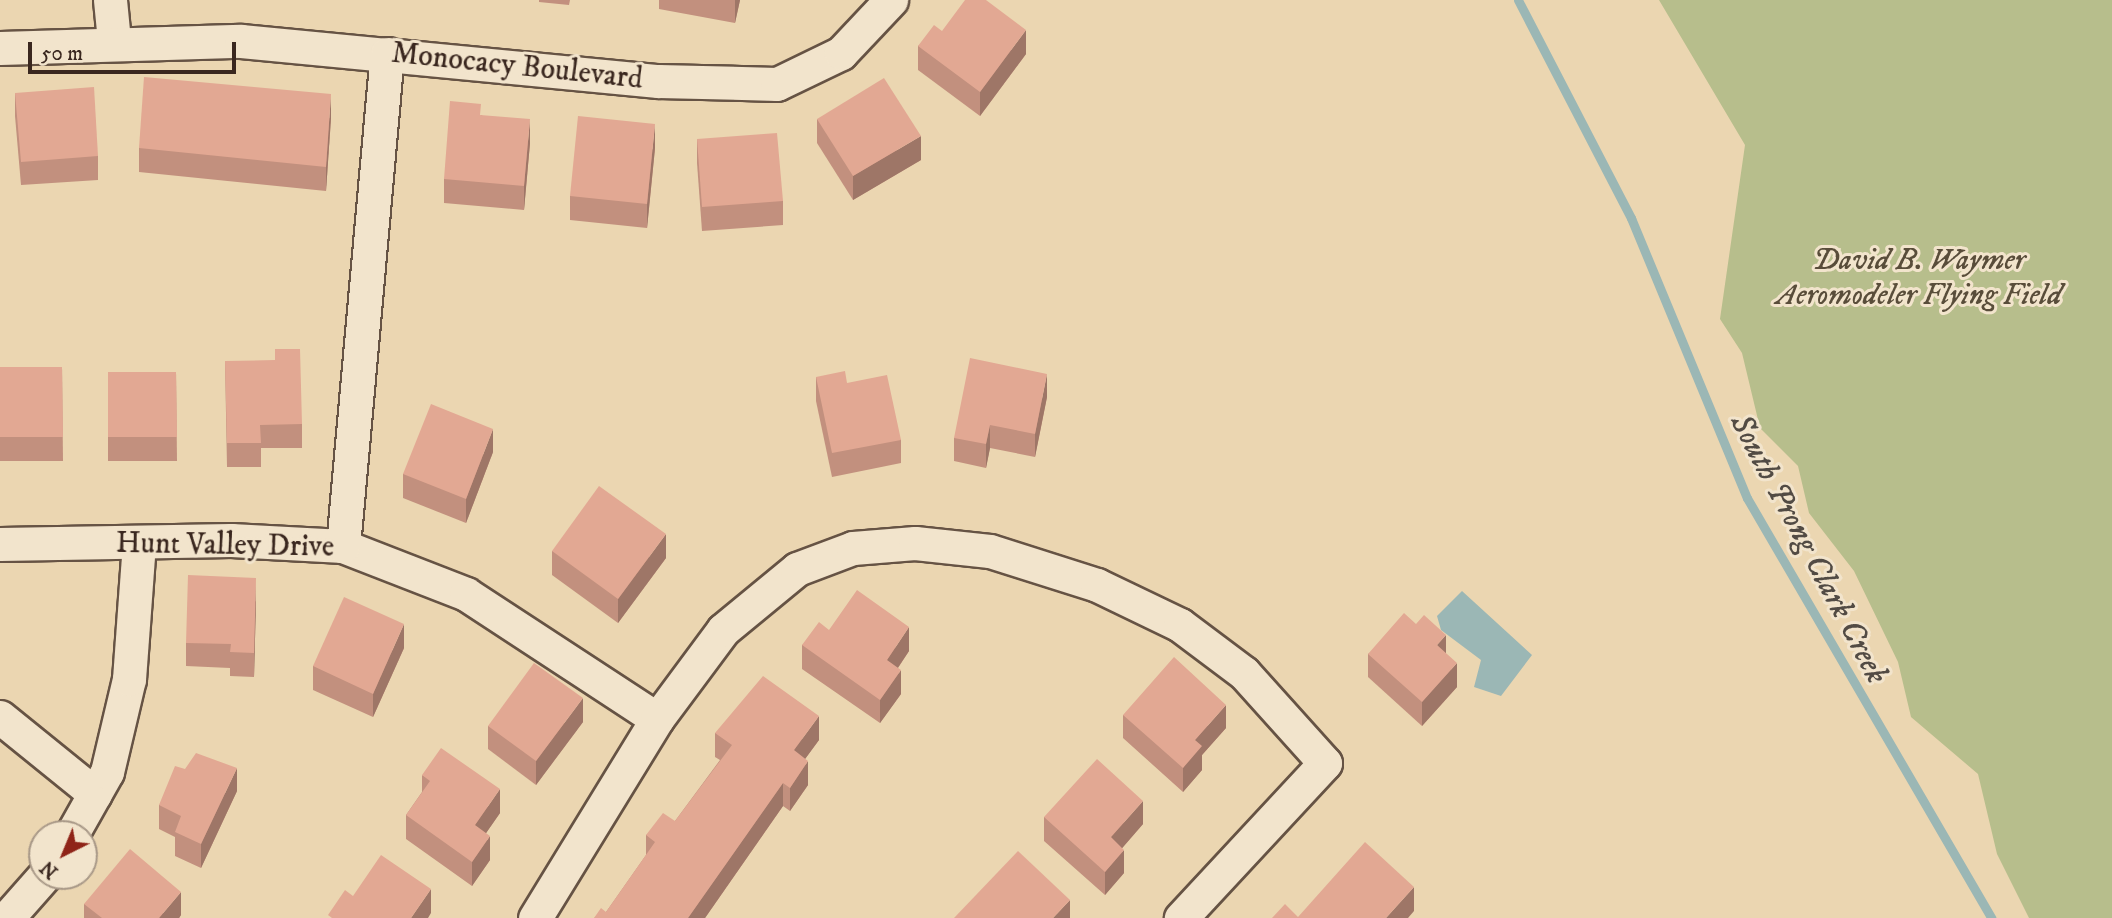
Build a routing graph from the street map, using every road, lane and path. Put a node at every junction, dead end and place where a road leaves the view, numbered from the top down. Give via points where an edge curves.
1 (110, 0) edge
2 (891, 0) edge
3 (114, 41) junction
4 (0, 48) edge
5 (387, 54) junction
6 (139, 542) junction
7 (0, 544) edge
8 (343, 546) junction
9 (0, 717) edge
10 (657, 719) junction
11 (95, 794) junction
12 (80, 820) edge
13 (32, 890) edge
14 (7, 918) edge
15 (535, 918) edge
16 (1181, 918) edge

1 - 3 street
2 - 5 street, Monocacy Boulevard via 841,53 777,85 658,81
3 - 4 street, Monocacy Boulevard
3 - 5 street, Monocacy Boulevard via 241,41
5 - 8 street
6 - 7 street, Hunt Valley Drive
6 - 8 street, Hunt Valley Drive
6 - 11 street via 129,679 107,772
8 - 10 street, Hunt Valley Drive via 466,594
9 - 11 street
10 - 15 street
10 - 16 street via 723,630 797,569 853,548 915,543 990,551 1097,585 1180,625 1244,673 1325,763
11 - 12 street
13 - 14 street

